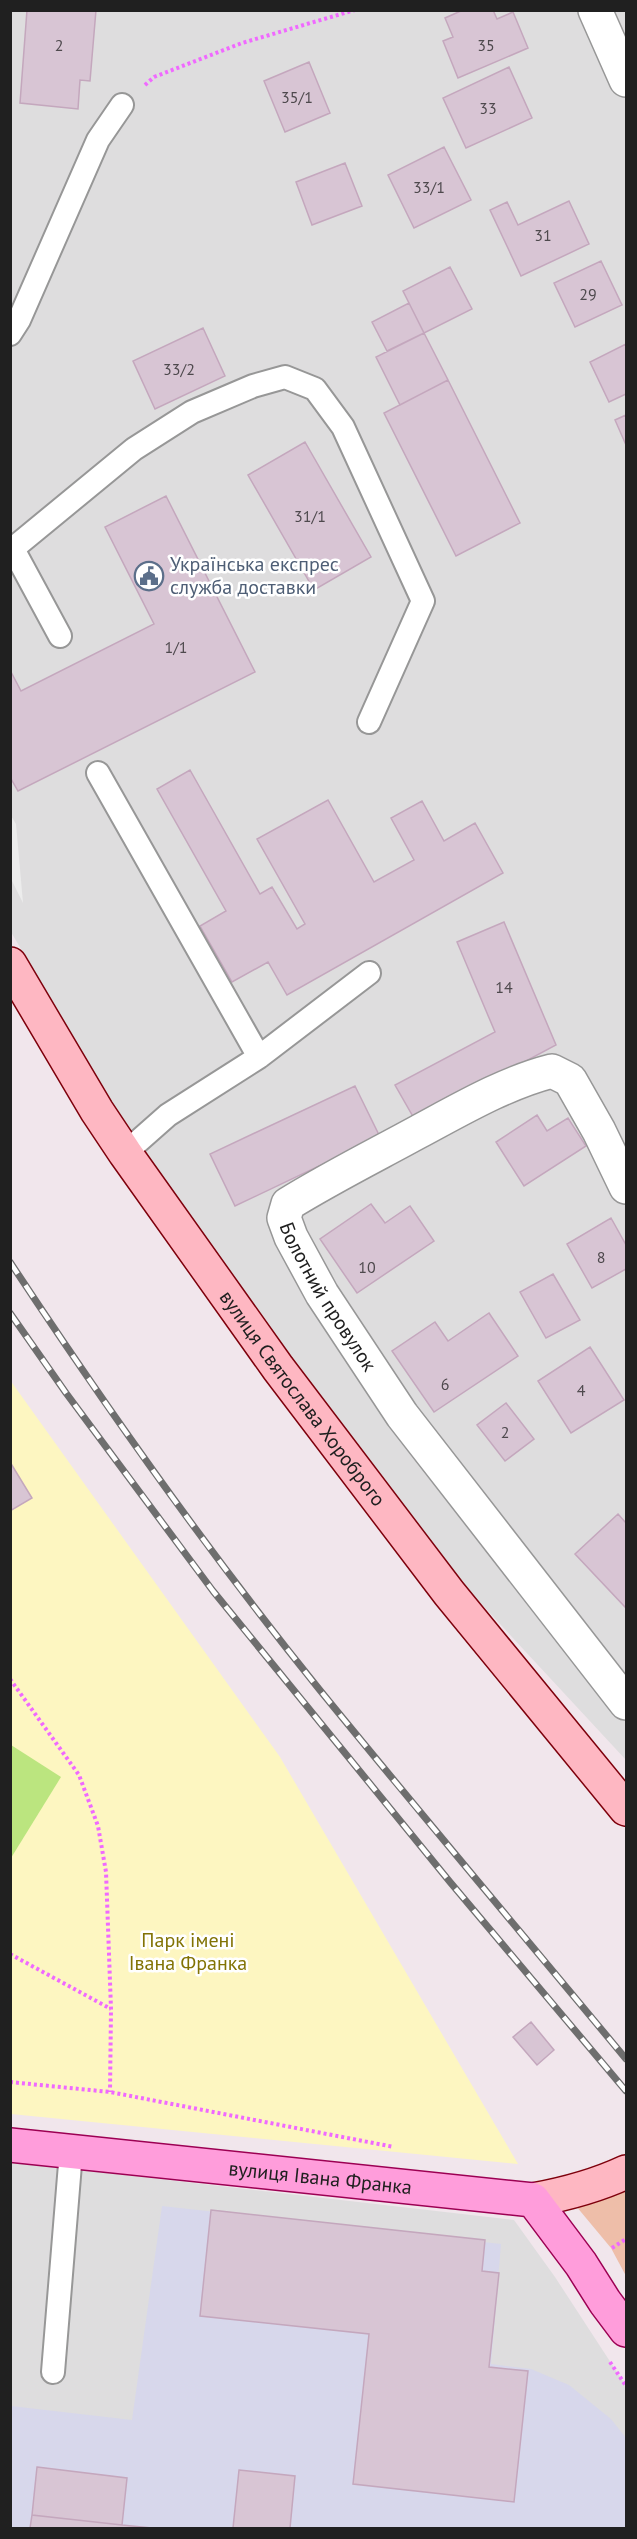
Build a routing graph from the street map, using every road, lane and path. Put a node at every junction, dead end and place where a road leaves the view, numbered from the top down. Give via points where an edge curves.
1 (355, 10) edge
2 (596, 10) edge
3 (627, 80) edge
4 (122, 105) joint
5 (10, 295) edge
6 (15, 327) edge
7 (12, 550) edge
8 (60, 636) dead end
9 (369, 722) dead end
10 (98, 773) dead end
11 (10, 964) edge
12 (369, 973) dead end
13 (259, 1057) junction
14 (125, 1153) junction
15 (627, 1187) edge
16 (10, 1679) edge
17 (627, 1703) edge
18 (627, 1809) edge
19 (10, 1954) edge
20 (111, 2009) junction
21 (10, 2082) edge
22 (110, 2092) junction
23 (10, 2145) edge
24 (397, 2147) dead end
25 (72, 2152) junction
26 (627, 2172) edge
27 (533, 2200) junction
28 (627, 2330) edge
29 (53, 2372) dead end

1 - 4 path via 242,43 154,77
2 - 3 street
4 - 6 lane via 98,140
5 - 6 lane
7 - 8 lane
7 - 9 lane via 134,449 192,412 285,377 315,389 343,427 423,601
10 - 13 lane
11 - 14 main road, вулиця Святослава Хороброго
12 - 13 lane
13 - 14 lane via 168,1115
14 - 18 main road, вулиця Святослава Хороброго via 278,1368 449,1593
15 - 17 street, Болотний провулок via 570,1080 552,1071 488,1096 318,1186 288,1204 284,1218 322,1294 402,1415
16 - 20 path via 79,1775 98,1826 106,1872
19 - 20 path
20 - 22 path
21 - 22 path
22 - 24 path
23 - 25 main road, вулиця Івана Франка
25 - 27 main road, вулиця Івана Франка
25 - 29 lane
26 - 27 main road, вулиця Івана Франка via 566,2194
27 - 28 main road

